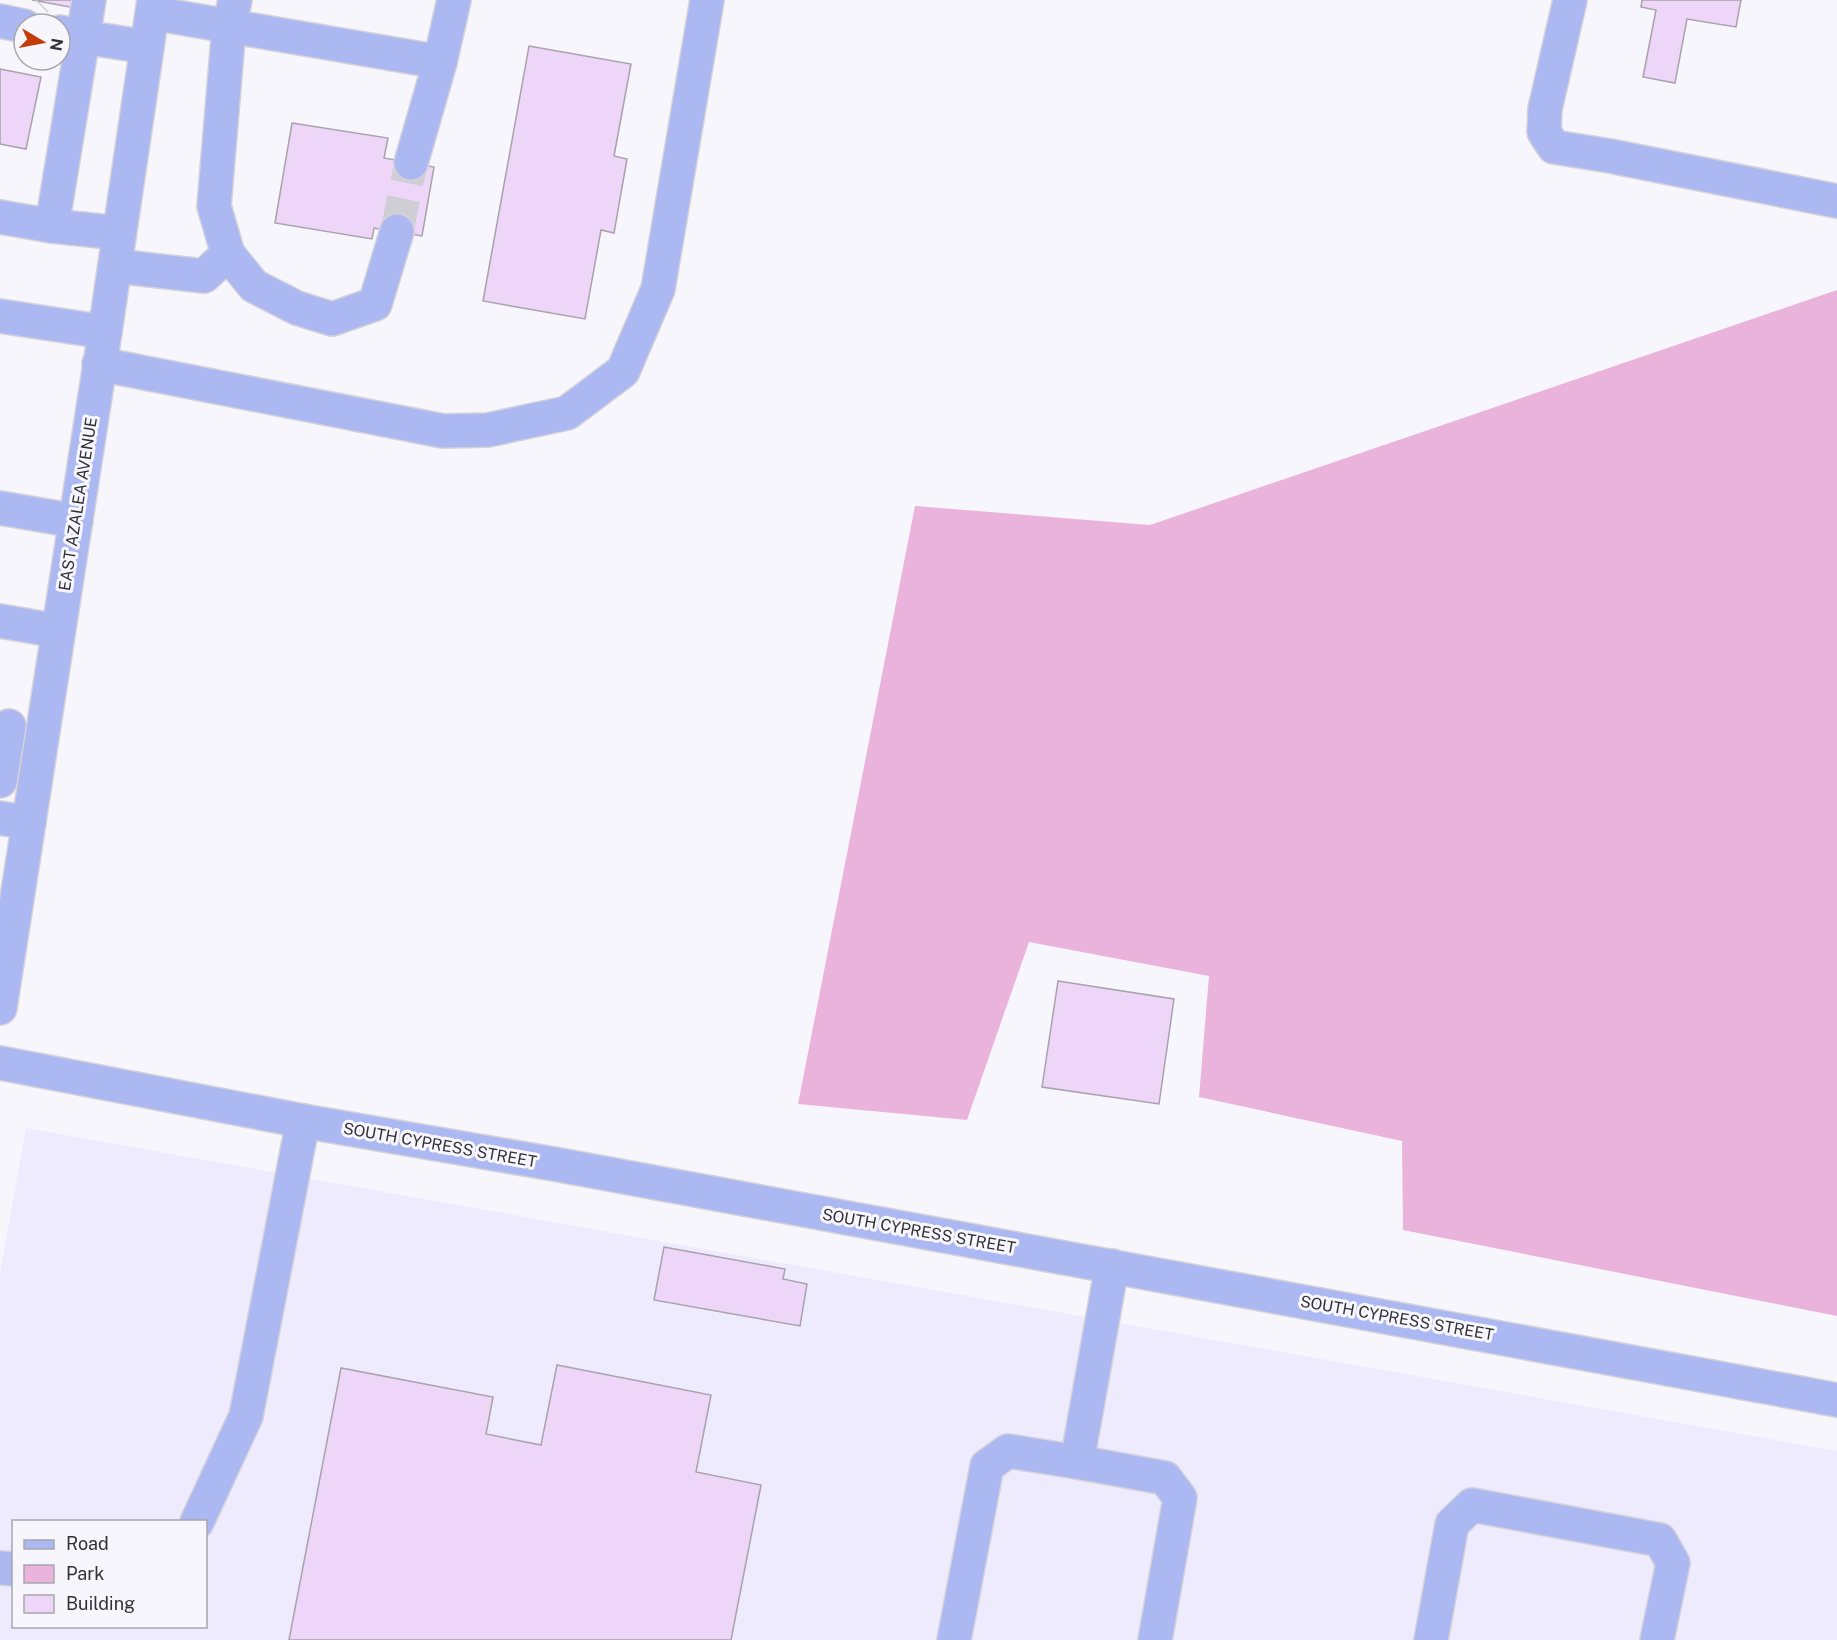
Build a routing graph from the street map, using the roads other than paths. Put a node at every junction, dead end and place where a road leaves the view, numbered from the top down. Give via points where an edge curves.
1 (89, 0) edge
2 (454, 0) edge
3 (707, 0) edge
4 (1569, 0) edge
5 (153, 6) edge
6 (232, 13) edge
7 (72, 33) edge
8 (72, 35) edge
9 (147, 47) junction
10 (440, 62) junction
11 (67, 72) edge
12 (411, 163) tunnel mouth
13 (1837, 201) edge
14 (0, 217) edge
15 (52, 226) junction
16 (397, 231) tunnel mouth
17 (119, 233) junction
18 (228, 254) junction
19 (115, 266) junction
20 (0, 316) edge
21 (105, 332) junction
22 (99, 364) junction
23 (0, 508) edge
24 (76, 521) junction
25 (0, 621) edge
26 (58, 630) junction
27 (4, 725) edge
28 (43, 733) junction
29 (0, 781) edge
30 (15, 820) edge
31 (0, 1008) edge
32 (0, 1063) edge
33 (303, 1121) junction
34 (1112, 1266) junction
35 (1837, 1400) edge
36 (1077, 1462) junction
37 (197, 1520) edge
38 (954, 1640) edge
39 (1155, 1640) edge
40 (1431, 1640) edge
41 (1657, 1640) edge

1 - 7 street
2 - 10 street
3 - 22 street via 658,289 623,370 567,412 488,430 442,431
4 - 13 street via 1545,110 1544,132 1554,147
5 - 6 street
5 - 9 street, EAST AZALEA AVENUE
6 - 10 street
6 - 18 street via 214,206
8 - 9 street
9 - 17 street, EAST AZALEA AVENUE
10 - 12 street
11 - 15 street
14 - 15 street
15 - 17 street
16 - 18 street via 375,304 332,319 297,308 254,286
17 - 19 street, EAST AZALEA AVENUE
18 - 19 street via 204,276
19 - 21 street, EAST AZALEA AVENUE
20 - 21 street
21 - 22 street, EAST AZALEA AVENUE
22 - 24 street, EAST AZALEA AVENUE
23 - 24 street
24 - 26 street, EAST AZALEA AVENUE
25 - 26 street
26 - 28 street, EAST AZALEA AVENUE
27 - 28 street
27 - 29 street
28 - 30 street, EAST AZALEA AVENUE
30 - 31 street, EAST AZALEA AVENUE
32 - 33 street, SOUTH CYPRESS STREET
33 - 34 street, SOUTH CYPRESS STREET
33 - 37 street via 246,1416
34 - 35 street, SOUTH CYPRESS STREET
34 - 36 street
36 - 38 street via 1008,1451 987,1466
36 - 39 street via 1165,1478 1180,1498
40 - 41 street via 1452,1524 1472,1505 1660,1540 1673,1563

